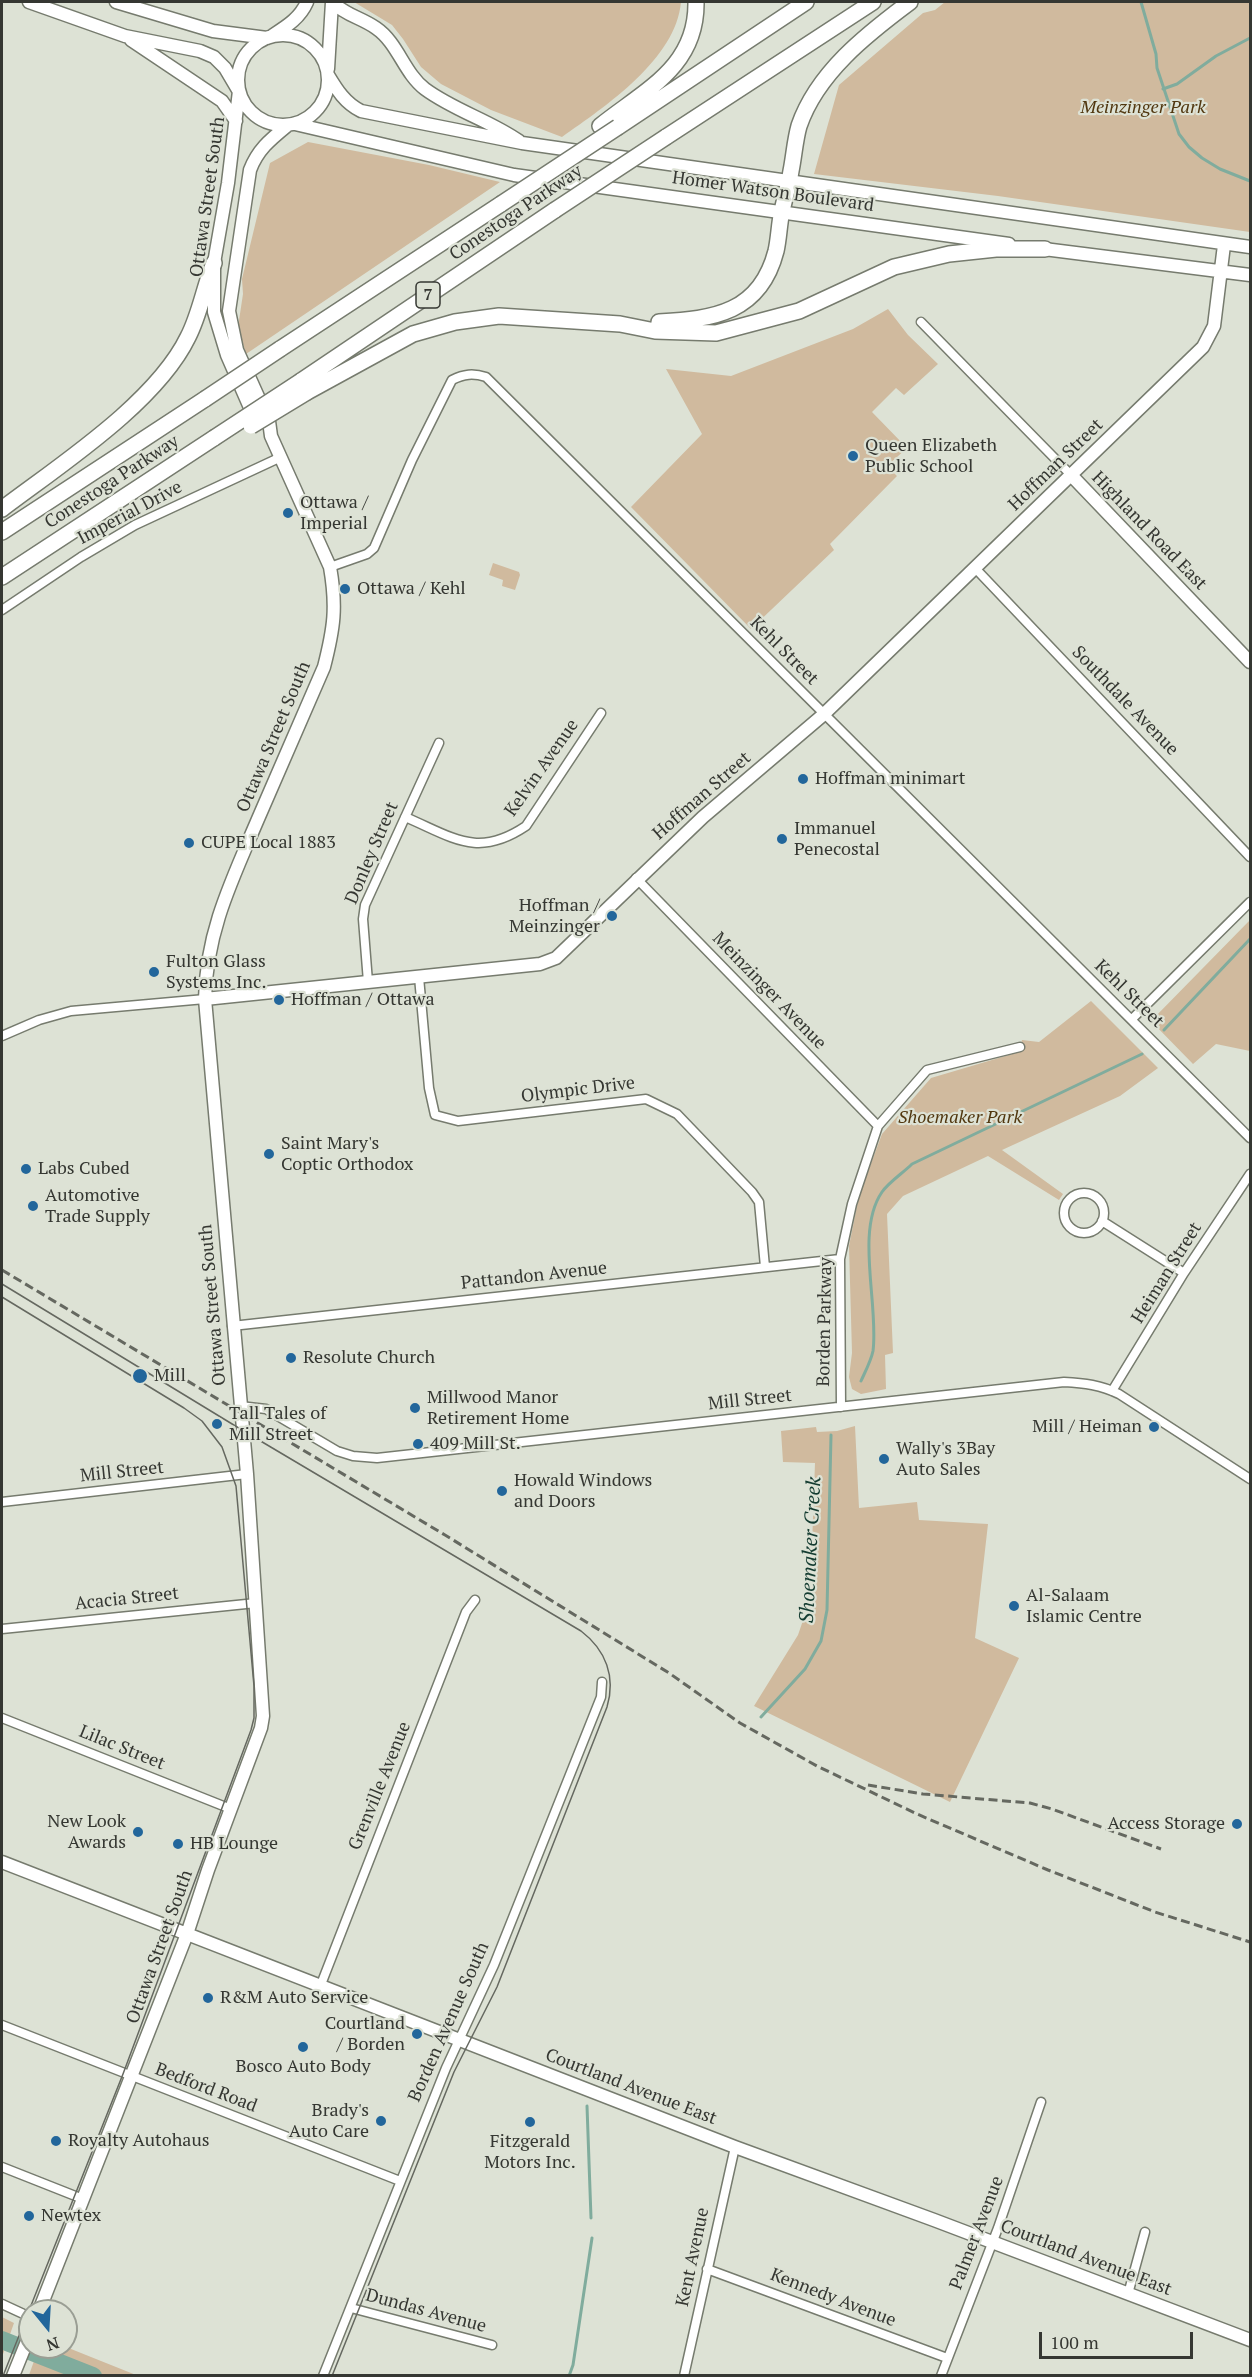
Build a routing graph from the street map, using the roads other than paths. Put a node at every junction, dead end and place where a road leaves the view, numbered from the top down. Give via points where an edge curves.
1 (29, 2) edge
2 (116, 2) edge
3 (307, 2) edge
4 (332, 2) edge
5 (696, 2) edge
6 (806, 2) edge
7 (873, 2) edge
8 (910, 2) edge
9 (125, 36) junction
10 (269, 37) junction
11 (328, 75) junction
12 (239, 91) junction
13 (237, 121) junction
14 (292, 124) junction
15 (522, 143) junction
16 (551, 171) junction
17 (797, 183) junction
18 (782, 211) junction
19 (1224, 244) junction
20 (1251, 248) edge
21 (1045, 249) junction
22 (214, 263) junction
23 (1222, 271) junction
24 (1251, 275) edge
25 (921, 322) dead end
26 (620, 324) junction
27 (303, 387) junction
28 (271, 436) junction
29 (281, 457) junction
30 (1071, 475) junction
31 (2, 509) edge
32 (2, 532) edge
33 (330, 567) junction
34 (975, 568) junction
35 (2, 577) edge
36 (2, 610) edge
37 (1251, 662) edge
38 (601, 713) dead end
39 (823, 715) junction
40 (439, 743) dead end
41 (405, 817) junction
42 (1251, 857) edge
43 (636, 878) junction
44 (1251, 902) edge
45 (419, 977) junction
46 (368, 982) junction
47 (205, 999) junction
48 (1132, 1019) junction
49 (2, 1036) edge
50 (1020, 1047) dead end
51 (878, 1126) junction
52 (1251, 1138) edge
53 (1251, 1173) edge
54 (1102, 1221) junction
55 (840, 1259) junction
56 (765, 1267) junction
57 (1184, 1273) junction
58 (232, 1326) junction
59 (1113, 1391) junction
60 (240, 1406) junction
61 (841, 1407) junction
62 (247, 1474) junction
63 (1251, 1479) edge
64 (2, 1502) edge
65 (475, 1600) dead end
66 (256, 1603) junction
67 (2, 1629) edge
68 (602, 1682) dead end
69 (2, 1718) edge
70 (231, 1809) junction
71 (2, 1862) edge
72 (188, 1934) junction
73 (320, 1987) junction
74 (2, 2025) edge
75 (459, 2040) junction
76 (130, 2077) junction
77 (1041, 2102) dead end
78 (735, 2146) junction
79 (2, 2167) edge
80 (400, 2181) junction
81 (83, 2199) junction
82 (1145, 2232) dead end
83 (992, 2241) junction
84 (707, 2270) junction
85 (1128, 2294) junction
86 (44, 2299) edge
87 (2, 2304) edge
88 (351, 2308) junction
89 (18, 2311) edge
90 (1251, 2340) edge
91 (492, 2345) dead end
92 (947, 2358) junction
93 (323, 2376) edge
94 (684, 2376) edge
95 (941, 2376) edge

1 - 9 main road
2 - 10 main road via 213,31
3 - 10 main road via 292,23
4 - 11 main road
4 - 15 main road via 387,38 424,88
5 - 16 highway via 687,47 677,64 564,154
6 - 16 highway, Conestoga Parkway / 7, bridge
7 - 27 highway, Conestoga Parkway / 7, bridge via 555,210
8 - 17 highway via 873,29 836,66 814,96 799,127
9 - 12 main road via 214,57
9 - 13 main road via 222,101
10 - 11 main road via 290,35 308,42 321,55
10 - 12 main road via 254,45 244,57 238,71
11 - 14 main road via 324,99 307,118
11 - 15 main road, Homer Watson Boulevard via 339,93 361,111
12 - 13 main road, Ottawa Street South
12 - 14 main road via 244,103 263,121
13 - 22 main road, Ottawa Street South
14 - 18 main road, Homer Watson Boulevard via 514,175
14 - 28 main road, Ottawa Street South via 263,146 250,170 229,311 237,350 269,421
15 - 17 main road, Homer Watson Boulevard
16 - 32 highway, Conestoga Parkway / 7, bridge
17 - 18 highway
17 - 19 main road, Homer Watson Boulevard
18 - 21 main road, Homer Watson Boulevard
18 - 26 highway via 776,252 754,296 717,316
19 - 20 main road, Homer Watson Boulevard
19 - 23 main road, Hoffman Street
21 - 23 main road, Homer Watson Boulevard
21 - 26 highway via 949,254 894,267 799,311 716,333 655,331
22 - 28 main road, Ottawa Street South via 214,312 219,333 258,426
22 - 31 highway via 189,335 166,371 117,419
23 - 24 main road, Homer Watson Boulevard
23 - 30 main road, Hoffman Street via 1214,326 1203,347
25 - 30 street, Highland Road East
26 - 27 highway via 499,316 455,322 414,334
27 - 35 highway, Conestoga Parkway / 7, bridge via 196,450
28 - 29 main road, Ottawa Street South
29 - 33 main road, Ottawa Street South
29 - 36 street, Imperial Drive via 135,525
30 - 34 main road, Hoffman Street
30 - 37 main road, Highland Road East
33 - 39 street, Kehl Street via 374,548 452,380 462,375 486,377
33 - 47 main road, Ottawa Street South via 334,629 324,667 224,899 209,948
34 - 39 main road, Hoffman Street
34 - 42 street, Southdale Avenue
38 - 41 street, Kelvin Avenue via 526,826 511,837 476,844
39 - 43 main road, Hoffman Street
39 - 48 street, Kehl Street
40 - 41 street, Donley Street
41 - 46 street, Donley Street via 365,905
43 - 45 main road, Hoffman Street via 548,962
43 - 51 street, Meinzinger Avenue
44 - 48 street
45 - 46 main road, Hoffman Street
45 - 56 street, Olympic Drive via 435,1115 458,1121 646,1099 677,1114 752,1192 759,1202
46 - 47 main road, Hoffman Street
47 - 49 street, Hoffman Street via 71,1011
47 - 58 main road, Ottawa Street South
48 - 52 street, Kehl Street
50 - 51 street, Borden Parkway via 927,1070
51 - 55 street, Borden Parkway via 852,1204
53 - 57 street, Heiman Street
54 - 54 street via 1103,1208 1091,1194 1079,1194 1066,1204 1066,1223 1077,1232 1091,1232
54 - 57 street
55 - 56 street, Pattandon Avenue
55 - 61 street, Borden Parkway
56 - 58 street, Pattandon Avenue
57 - 59 street, Heiman Street
58 - 60 main road, Ottawa Street South
59 - 61 street, Mill Street via 1096,1384 1064,1382
59 - 63 street, Mill Street
60 - 61 street, Mill Street via 266,1409 337,1451 377,1458
60 - 62 main road, Ottawa Street South
62 - 64 street, Mill Street
62 - 66 main road, Ottawa Street South
65 - 73 street, Grenville Avenue via 466,1612
66 - 67 street, Acacia Street
66 - 70 main road, Ottawa Street South via 263,1716
68 - 75 street, Borden Avenue South via 601,1696 494,1965
69 - 70 street, Lilac Street
70 - 72 main road, Ottawa Street South
71 - 72 main road, Courtland Avenue East
72 - 73 main road, Courtland Avenue East
72 - 76 main road, Ottawa Street South
73 - 75 main road, Courtland Avenue East
74 - 76 street, Bedford Road
75 - 78 main road, Courtland Avenue East
75 - 80 street, Borden Avenue South
76 - 80 street, Bedford Road
76 - 81 main road, Ottawa Street South
77 - 83 street, Palmer Avenue
78 - 83 main road, Courtland Avenue East
78 - 84 street, Kent Avenue
79 - 81 street
80 - 88 street, Borden Avenue South
81 - 86 main road, Ottawa Street South
82 - 85 street
83 - 85 main road, Courtland Avenue East
83 - 92 street, Palmer Avenue
84 - 92 street, Kennedy Avenue
84 - 94 street, Kent Avenue
85 - 90 main road, Courtland Avenue East
87 - 89 street
88 - 91 street, Dundas Avenue
88 - 93 street, Borden Avenue South
92 - 95 street, Palmer Avenue

